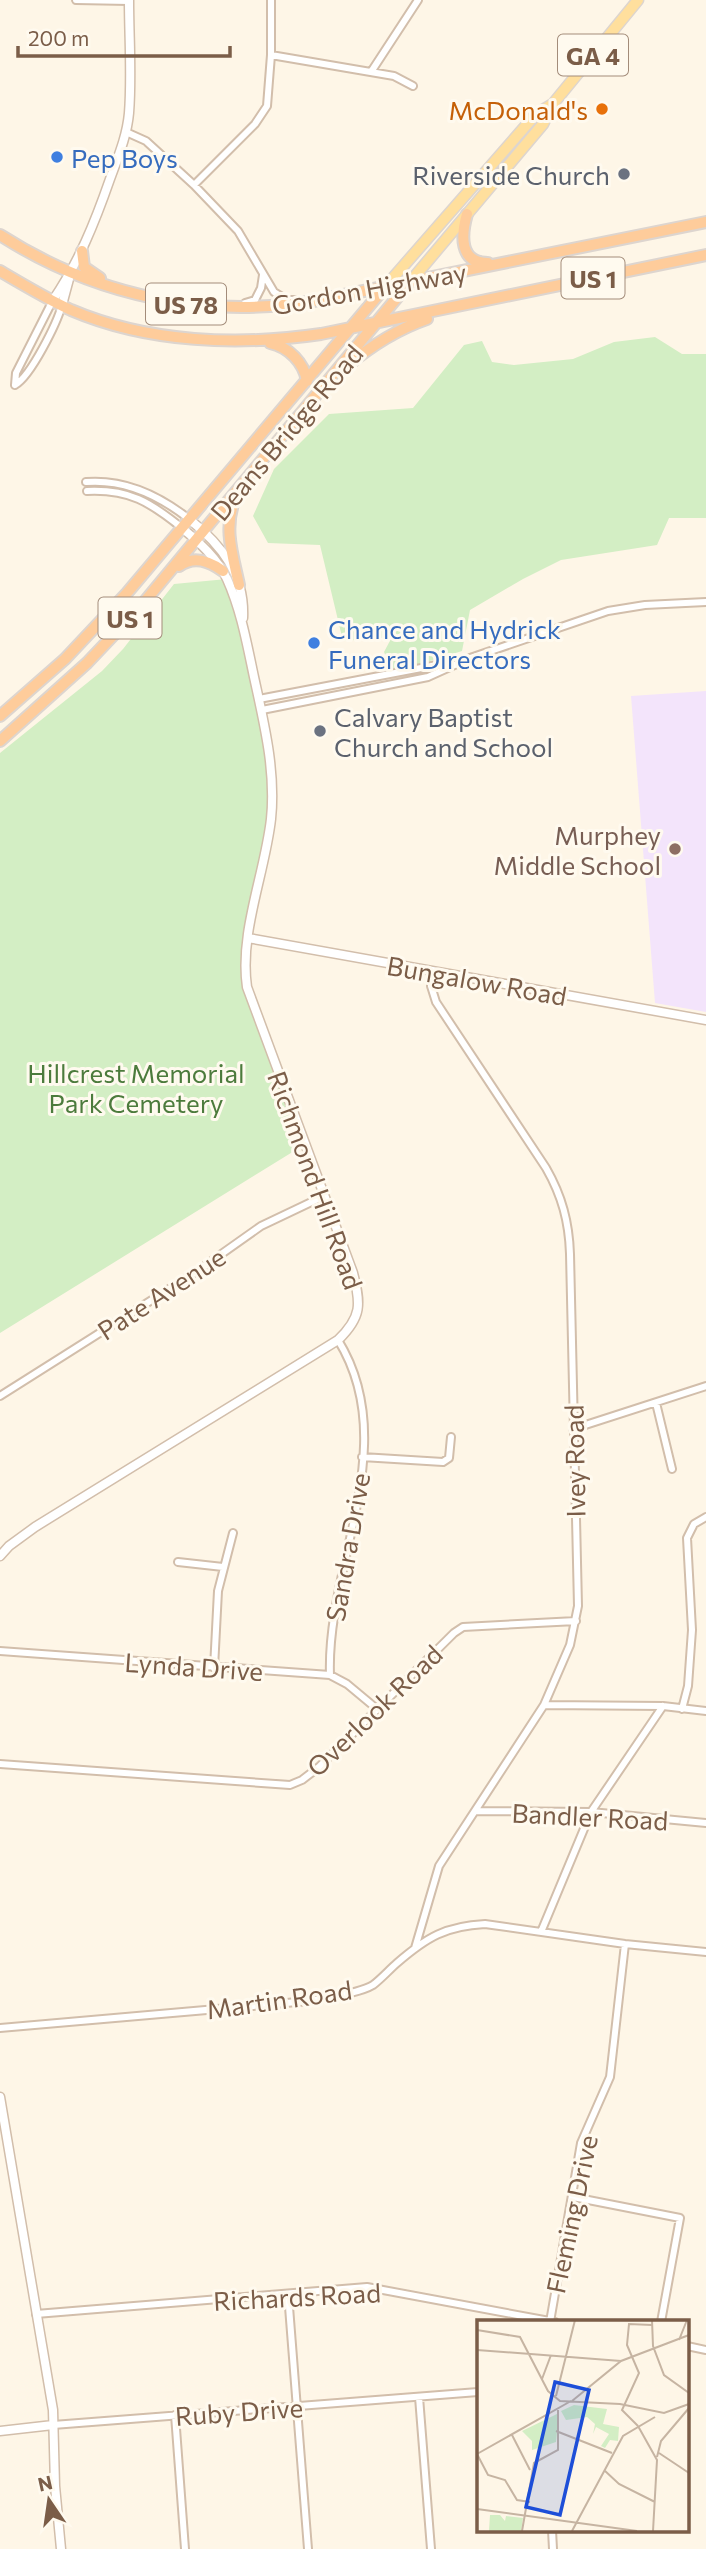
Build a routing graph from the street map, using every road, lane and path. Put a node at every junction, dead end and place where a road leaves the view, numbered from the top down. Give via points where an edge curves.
1 (76, 0) edge
2 (271, 0) edge
3 (418, 0) edge
4 (638, 0) edge
5 (129, 1) edge
6 (271, 55) junction
7 (371, 72) junction
8 (413, 86) dead end
9 (552, 105) junction
10 (126, 132) junction
11 (194, 186) junction
12 (467, 215) junction
13 (706, 222) edge
14 (0, 235) edge
15 (82, 251) junction
16 (706, 255) edge
17 (505, 263) junction
18 (0, 271) edge
19 (71, 273) junction
20 (263, 275) junction
21 (410, 282) junction
22 (385, 287) junction
23 (155, 299) junction
24 (57, 302) junction
25 (307, 302) junction
26 (481, 302) junction
27 (231, 307) junction
28 (376, 323) junction
29 (351, 328) junction
30 (257, 341) junction
31 (307, 381) junction
32 (324, 386) junction
33 (86, 482) dead end
34 (243, 484) junction
35 (87, 491) dead end
36 (186, 524) junction
37 (201, 536) junction
38 (223, 571) junction
39 (166, 577) junction
40 (239, 585) junction
41 (706, 602) edge
42 (243, 621) junction
43 (447, 667) junction
44 (259, 699) junction
45 (262, 710) junction
46 (0, 716) edge
47 (0, 741) edge
48 (248, 938) junction
49 (435, 972) junction
50 (706, 1020) edge
51 (324, 1196) junction
52 (338, 1340) junction
53 (706, 1386) edge
54 (0, 1396) edge
55 (656, 1403) junction
56 (573, 1429) junction
57 (451, 1437) dead end
58 (362, 1457) junction
59 (672, 1469) dead end
60 (706, 1517) edge
61 (233, 1533) dead end
62 (0, 1556) edge
63 (178, 1562) dead end
64 (223, 1567) junction
65 (576, 1621) junction
66 (0, 1651) edge
67 (214, 1668) junction
68 (330, 1675) junction
69 (544, 1706) junction
70 (663, 1706) junction
71 (377, 1709) junction
72 (682, 1709) junction
73 (706, 1711) edge
74 (0, 1764) edge
75 (475, 1811) junction
76 (591, 1812) junction
77 (706, 1823) edge
78 (541, 1933) junction
79 (625, 1944) junction
80 (415, 1948) junction
81 (706, 1952) edge
82 (0, 2028) edge
83 (0, 2097) edge
84 (573, 2197) junction
85 (288, 2294) junction
86 (36, 2314) junction
87 (546, 2320) edge
88 (551, 2320) edge
89 (662, 2320) edge
90 (688, 2346) edge
91 (706, 2350) edge
92 (477, 2392) edge
93 (419, 2397) junction
94 (297, 2407) junction
95 (175, 2415) junction
96 (53, 2425) junction
97 (0, 2431) edge
98 (61, 2549) edge
99 (185, 2549) edge
100 (308, 2549) edge
101 (431, 2549) edge

1 - 5 street
2 - 6 street
3 - 7 street
4 - 9 main road, Deans Bridge Road / GA 4
5 - 10 street
6 - 7 street
6 - 11 street via 267,106
7 - 8 street
9 - 12 main road, Deans Bridge Road / GA 4 via 543,124
9 - 22 main road, Deans Bridge Road / GA 4 via 536,114
10 - 11 street via 146,141
10 - 15 street
11 - 20 street via 238,231
12 - 17 highway via 462,240 468,255 478,262
12 - 21 main road, Deans Bridge Road / GA 4
13 - 17 highway, Gordon Highway / US 1
14 - 19 highway, Gordon Highway / US 78
15 - 19 street
15 - 23 highway via 82,263 92,274
16 - 26 highway, Gordon Highway / US 1
17 - 21 highway, Gordon Highway / US 1
18 - 24 highway, Gordon Highway / US 78
19 - 23 highway, Gordon Highway / US 78
19 - 24 street
20 - 25 street via 274,292
20 - 27 street via 255,300
21 - 22 highway, Gordon Highway / US 1
21 - 28 highway, Deans Bridge Road / GA 4
22 - 25 highway, Gordon Highway / US 78
22 - 29 highway, Deans Bridge Road / US 1
23 - 27 highway, Gordon Highway / US 78
24 - 24 street via 40,350 25,378 15,385 16,373
24 - 30 highway, Gordon Highway / US 78 via 144,331
25 - 27 highway, Gordon Highway / US 78
26 - 28 highway, Gordon Highway / US 78
26 - 32 highway, US 1 via 399,331
28 - 29 highway, Gordon Highway / US 78
28 - 32 highway, Deans Bridge Road / GA 4
29 - 30 highway, Gordon Highway / US 78
29 - 31 highway, Deans Bridge Road / US 1
30 - 31 highway via 283,347 304,366
31 - 36 highway, Deans Bridge Road / US 1
32 - 34 highway, Deans Bridge Road / US 1
33 - 36 street, Richmond Hill Road via 132,487 166,504
34 - 37 highway, Deans Bridge Road / US 1
34 - 40 highway via 228,525
35 - 36 street, Richmond Hill Road via 123,492
36 - 37 street, Richmond Hill Road
36 - 46 highway, Deans Bridge Road / US 1 via 101,622
37 - 38 street, Richmond Hill Road
37 - 39 highway, Deans Bridge Road / US 1
37 - 40 street, Richmond Hill Road via 222,550
38 - 39 highway via 208,562 191,560
38 - 42 street, Richmond Hill Road
39 - 47 highway, Deans Bridge Road / US 1 via 87,663
40 - 42 street, Richmond Hill Road
41 - 43 street via 608,611
42 - 44 street, Richmond Hill Road
43 - 44 street via 437,665
43 - 45 street via 428,677
44 - 45 street, Richmond Hill Road
45 - 48 street, Richmond Hill Road via 272,800
48 - 49 street, Bungalow Road
48 - 51 street, Richmond Hill Road via 247,987
49 - 50 street, Bungalow Road
49 - 56 street, Ivey Road via 431,986 436,1002 540,1160 564,1208 570,1254
51 - 52 street, Richmond Hill Road via 353,1273 359,1303 355,1320
51 - 54 street, Pate Avenue via 261,1226
52 - 58 street, Sandra Drive via 364,1407
52 - 62 street, Richmond Hill Road via 35,1527
53 - 55 street
55 - 56 street
55 - 59 street
56 - 65 street, Ivey Road
57 - 58 street via 449,1458 443,1462
58 - 68 street, Sandra Drive via 357,1512 332,1623
60 - 72 street via 694,1524 687,1538 692,1630
61 - 64 street
63 - 64 street
64 - 67 street
65 - 69 street, Ivey Road
65 - 71 street, Overlook Road via 463,1627
66 - 67 street, Lynda Drive
67 - 68 street, Lynda Drive
68 - 71 street, Lynda Drive
69 - 70 street
69 - 75 street, Ivey Road
70 - 72 street
70 - 76 street
71 - 74 street, Overlook Road via 319,1767 290,1785
72 - 73 street
75 - 76 street, Bandler Road
75 - 80 street, Ivey Road via 439,1866
76 - 77 street, Bandler Road
76 - 78 street
78 - 79 street, Martin Road
78 - 80 street, Martin Road via 485,1924 467,1926 436,1934
79 - 81 street, Martin Road
79 - 84 street, Fleming Drive via 610,2077 581,2143
80 - 82 street, Martin Road via 372,1986 309,2001
83 - 86 street
84 - 88 street, Fleming Drive
84 - 89 street via 680,2218
85 - 86 street, Richards Road
85 - 87 street, Richards Road via 374,2287
85 - 94 street
86 - 96 street
90 - 91 street
92 - 93 street, Ruby Drive
93 - 94 street, Ruby Drive
93 - 101 street
94 - 95 street, Ruby Drive
94 - 100 street
95 - 96 street, Ruby Drive
95 - 99 street
96 - 97 street, Ruby Drive
96 - 98 street

